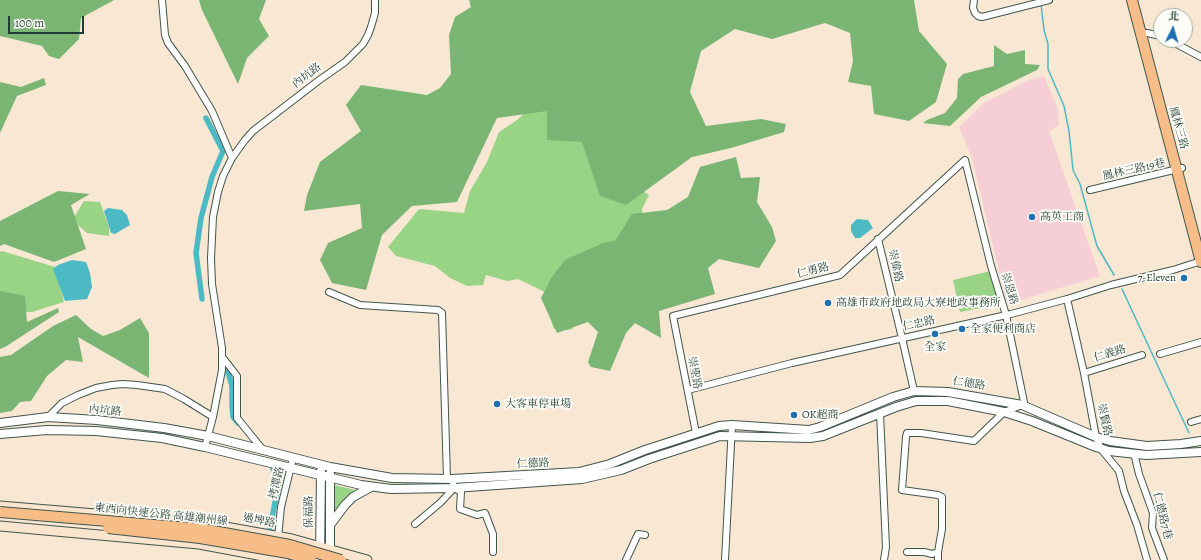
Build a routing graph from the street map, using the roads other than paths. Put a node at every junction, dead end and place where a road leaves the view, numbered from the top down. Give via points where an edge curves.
1 (162, 0) edge
2 (375, 0) edge
3 (974, 0) edge
4 (1132, 0) edge
5 (1138, 0) edge
6 (1041, 2) edge
7 (1144, 34) junction
8 (1153, 35) edge
9 (1184, 48) edge
10 (1201, 57) edge
11 (232, 158) junction
12 (965, 160) joint
13 (1180, 169) junction
14 (1090, 190) dead end
15 (1201, 238) edge
16 (878, 239) junction
17 (1201, 261) edge
18 (329, 292) dead end
19 (1067, 299) junction
20 (1006, 315) junction
21 (673, 316) joint
22 (902, 338) junction
23 (1201, 342) edge
24 (1160, 354) dead end
25 (1142, 355) dead end
26 (222, 358) junction
27 (1084, 373) junction
28 (688, 390) junction
29 (914, 391) junction
30 (1022, 405) junction
31 (1004, 412) junction
32 (880, 413) junction
33 (48, 417) junction
34 (213, 417) junction
35 (1201, 419) edge
36 (1191, 422) dead end
37 (0, 423) edge
38 (732, 424) junction
39 (696, 433) junction
40 (0, 434) edge
41 (208, 436) junction
42 (731, 436) junction
43 (1096, 437) junction
44 (1201, 441) edge
45 (206, 447) junction
46 (1101, 449) junction
47 (263, 450) junction
48 (1201, 452) edge
49 (1134, 453) junction
50 (293, 458) junction
51 (321, 464) junction
52 (330, 467) junction
53 (290, 468) junction
54 (320, 476) junction
55 (330, 478) junction
56 (450, 479) junction
57 (372, 486) junction
58 (454, 488) junction
59 (0, 506) edge
60 (0, 512) edge
61 (0, 518) edge
62 (415, 524) dead end
63 (330, 525) junction
64 (0, 526) edge
65 (645, 535) dead end
66 (276, 536) junction
67 (320, 547) junction
68 (330, 549) junction
69 (493, 552) dead end
70 (907, 552) dead end
71 (938, 552) junction
72 (280, 559) edge
73 (311, 560) edge
74 (320, 560) edge
75 (330, 560) edge
76 (341, 560) edge
77 (367, 560) edge
78 (626, 560) edge
79 (725, 560) edge
80 (884, 560) edge
81 (938, 560) edge
82 (1147, 560) edge
83 (1164, 560) edge

1 - 11 street via 168,42 212,111
2 - 11 street, 內坑路 via 375,13 368,35 356,52 253,132
3 - 6 street via 974,8 978,16 982,17
4 - 7 main road, 鳳林三路
5 - 7 main road, 鳳林三路
7 - 8 street
7 - 13 main road, 鳳林三路
9 - 10 street
11 - 26 street, 內坑路 via 218,192 211,240 211,273
12 - 16 street, 仁勇路
12 - 20 street, 崇恩路
13 - 14 street, 鳳林三路19巷
13 - 15 main road, 鳳林三路
13 - 17 main road, 鳳林三路
16 - 21 street, 仁勇路 via 840,275
16 - 22 street, 崇偉路
17 - 19 street, 仁忠路
18 - 56 street via 360,305 438,310 442,313
19 - 20 street, 仁忠路
19 - 27 street, 崇賢路
20 - 22 street, 仁忠路
20 - 30 street, 崇恩路 via 1024,402
21 - 28 street, 崇聖路
22 - 28 street, 仁忠路
22 - 29 street, 崇偉路
23 - 24 street
25 - 27 street, 仁義路
26 - 34 street, 內坑路 via 221,381
26 - 47 street via 237,376 238,418
27 - 43 street, 崇賢路
28 - 39 street, 崇聖路
29 - 30 street, 仁德路 via 948,392
29 - 38 street, 仁德路 via 809,430
30 - 31 street
30 - 43 street, 仁德路
31 - 32 street, 仁德路 via 948,401 916,401
31 - 46 street, 仁德路
31 - 71 street via 974,441 907,433 902,490 942,497 942,529
32 - 42 street, 仁德路 via 823,436
32 - 80 street via 886,547
33 - 34 street via 62,403 112,384 165,389
33 - 37 street, 內坑路
33 - 41 street, 內坑路 via 97,420
34 - 41 street, 內坑路
35 - 36 street
38 - 39 street, 仁德路
38 - 42 street
39 - 56 street, 仁德路 via 610,464 579,472
40 - 45 street, 內坑路 via 47,430 96,431 162,438
41 - 45 street, 內坑路
41 - 47 street, 內坑路
42 - 58 street, 仁德路 via 720,436 621,470 582,479
42 - 79 street
43 - 44 street, 仁德路 via 1147,446
43 - 46 street, 崇賢路
45 - 53 street, 內坑路
46 - 49 street, 仁德路
46 - 82 street, 崇賢路 via 1119,471
47 - 50 street, 內坑路
48 - 49 street, 仁德路 via 1146,455
49 - 83 street, 仁德路7巷 via 1153,513 1152,528
50 - 51 street, 內坑路
50 - 53 street, 拷潭路
51 - 52 street, 內坑路
51 - 54 street, 保福路
52 - 55 street, 保福路
52 - 56 street, 仁德路 via 392,478
53 - 54 street, 內坑路
53 - 66 street, 拷潭路
54 - 55 street, 內坑路
54 - 67 street, 保福路
55 - 57 street, 仁德路
55 - 63 street, 保福路
56 - 58 street
57 - 58 street, 仁德路 via 391,489
57 - 63 street via 353,497
58 - 62 street
58 - 69 street via 461,492 460,510 477,515 485,512 493,534
59 - 66 main road, 過埤路 via 203,522
60 - 76 main road, 東西向快速公路 高雄潮州線, bridge via 202,529 290,545
61 - 73 main road, 東西向快速公路 高雄潮州線, bridge via 200,538 288,553
63 - 68 street, 保福路
64 - 72 main road via 199,544
65 - 78 street via 638,534
66 - 67 main road, 過埤路
66 - 72 street, 拷潭路
67 - 68 main road, 過埤路
67 - 74 street, 保福路
68 - 75 street, 保福路
68 - 77 main road, 過埤路
70 - 71 street
71 - 81 street

